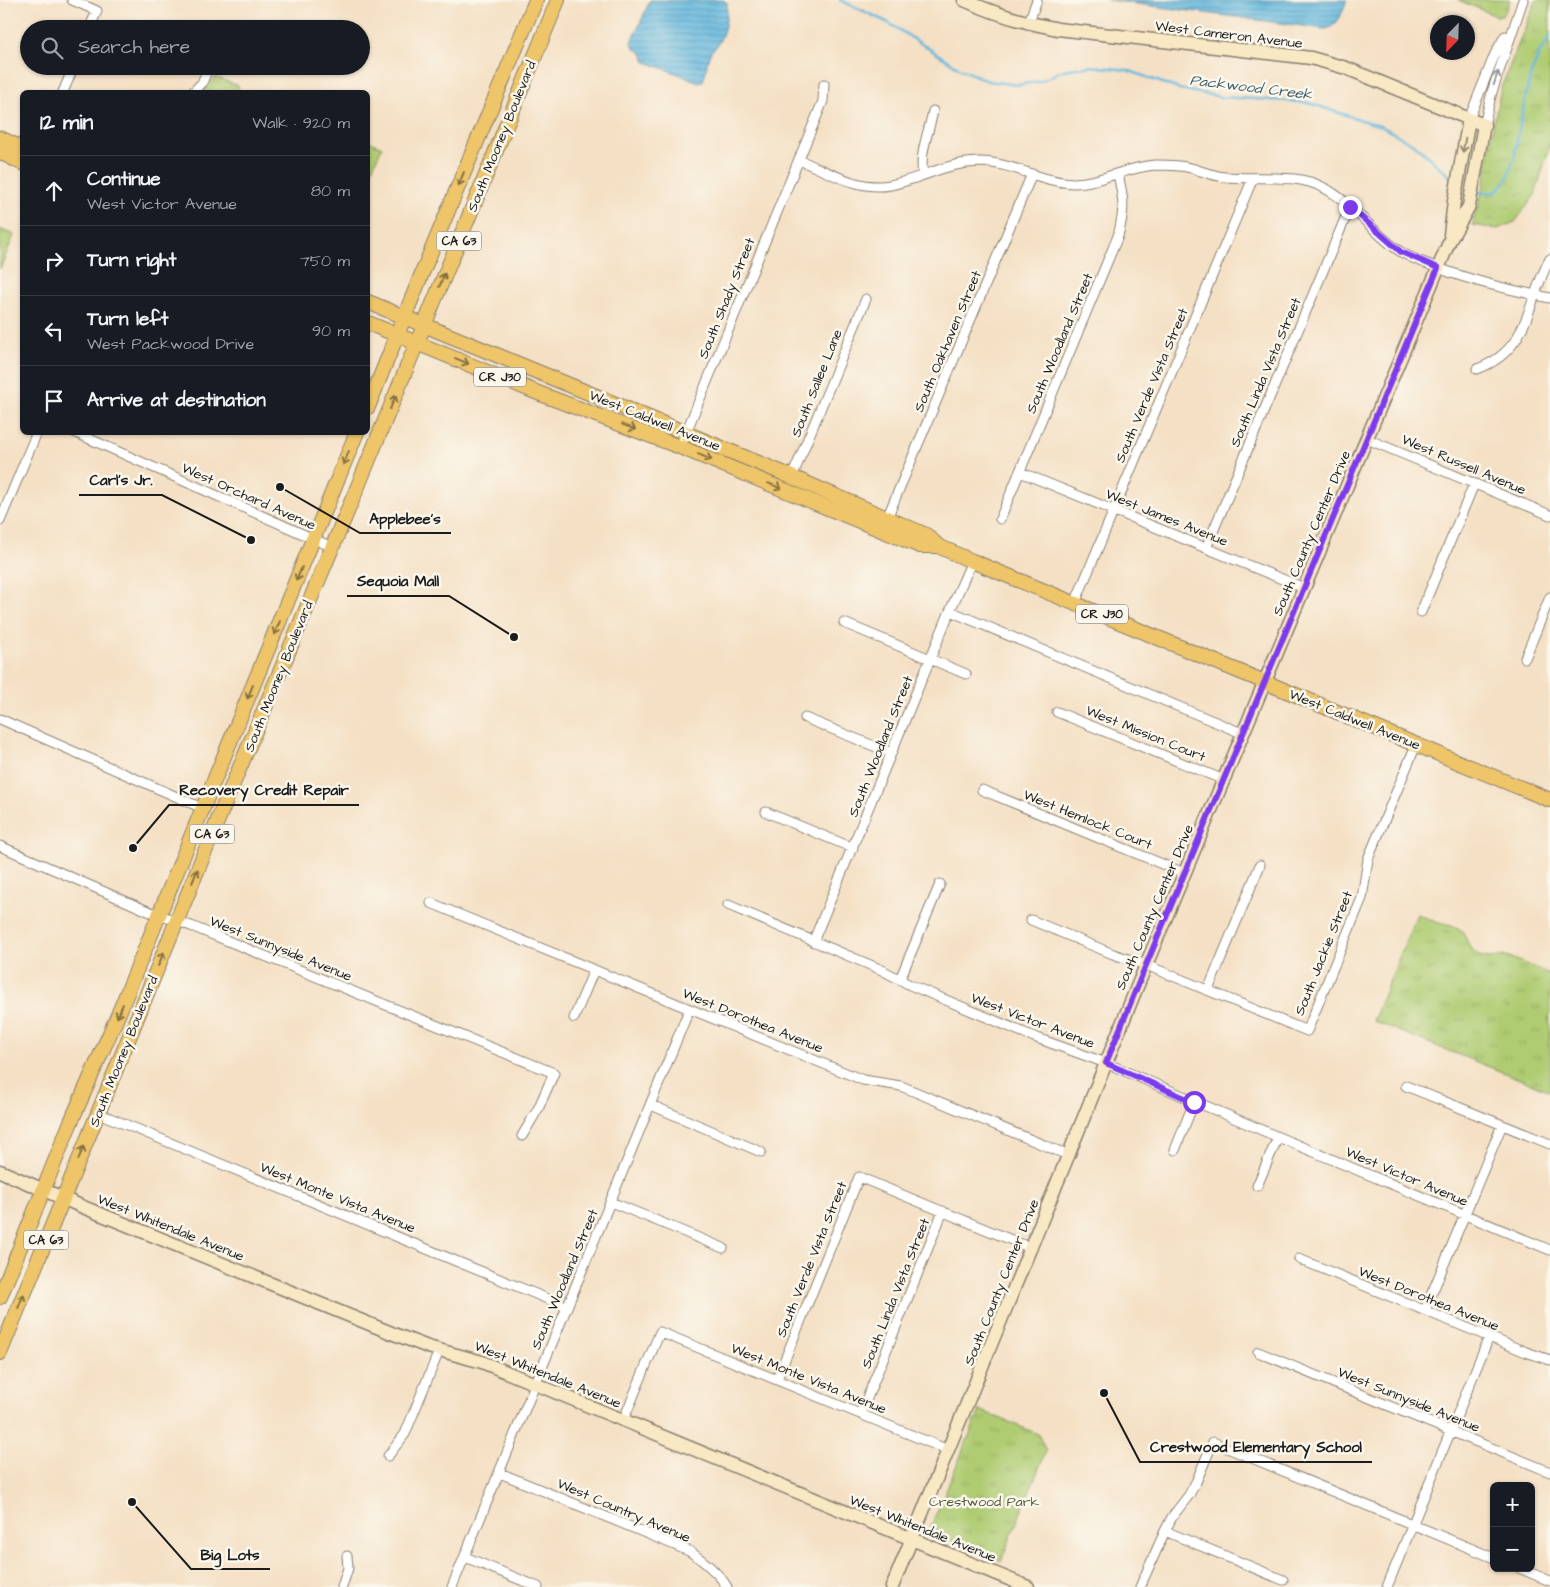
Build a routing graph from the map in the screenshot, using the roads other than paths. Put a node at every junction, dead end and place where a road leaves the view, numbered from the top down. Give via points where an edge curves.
1 (72, 0) edge
2 (536, 0) edge
3 (546, 0) edge
4 (558, 0) edge
5 (964, 0) edge
6 (1037, 0) edge
7 (1523, 0) edge
8 (1517, 14) junction
9 (93, 20) edge
10 (1028, 24) junction
11 (70, 75) edge
12 (205, 75) edge
13 (504, 79) junction
14 (824, 84) dead end
15 (522, 85) junction
16 (64, 90) edge
17 (195, 90) edge
18 (933, 111) dead end
19 (1469, 119) junction
20 (1484, 125) junction
21 (0, 138) edge
22 (20, 147) edge
23 (799, 160) junction
24 (1032, 174) junction
25 (1118, 174) junction
26 (923, 175) junction
27 (1253, 178) junction
28 (478, 194) junction
29 (1350, 207) junction
30 (1450, 240) junction
31 (1550, 258) edge
32 (1438, 268) junction
33 (1535, 295) junction
34 (1550, 298) edge
35 (866, 299) dead end
36 (370, 303) edge
37 (404, 318) junction
38 (370, 323) edge
39 (424, 326) junction
40 (397, 335) junction
41 (417, 343) junction
42 (1478, 369) dead end
43 (370, 402) edge
44 (686, 433) junction
45 (36, 435) edge
46 (81, 435) edge
47 (356, 435) edge
48 (1367, 439) junction
49 (680, 447) junction
50 (1020, 472) junction
51 (792, 477) junction
52 (1474, 484) junction
53 (805, 499) junction
54 (1113, 510) junction
55 (1550, 515) edge
56 (887, 518) junction
57 (1000, 519) dead end
58 (0, 521) edge
59 (313, 539) junction
60 (938, 546) junction
61 (332, 547) junction
62 (1206, 548) junction
63 (972, 561) junction
64 (1304, 588) junction
65 (1550, 597) edge
66 (1075, 603) junction
67 (950, 611) junction
68 (1421, 612) dead end
69 (844, 623) dead end
70 (1525, 658) dead end
71 (931, 659) junction
72 (966, 674) dead end
73 (1265, 682) junction
74 (1057, 712) dead end
75 (805, 718) dead end
76 (0, 719) edge
77 (1244, 734) junction
78 (1416, 745) junction
79 (891, 753) junction
80 (1224, 780) junction
81 (982, 790) dead end
82 (1550, 800) edge
83 (202, 808) junction
84 (766, 812) dead end
85 (0, 846) edge
86 (853, 848) junction
87 (1260, 865) dead end
88 (1184, 873) junction
89 (940, 884) dead end
90 (431, 903) dead end
91 (728, 906) dead end
92 (158, 915) junction
93 (1031, 920) dead end
94 (176, 921) junction
95 (814, 942) junction
96 (1146, 965) junction
97 (594, 970) junction
98 (900, 979) junction
99 (1208, 990) junction
100 (690, 1010) junction
101 (574, 1018) dead end
102 (1106, 1063) junction
103 (1406, 1086) dead end
104 (1194, 1102) junction
105 (652, 1105) junction
106 (98, 1113) junction
107 (1502, 1125) junction
108 (522, 1136) dead end
109 (1278, 1137) junction
110 (1550, 1144) edge
111 (1175, 1150) dead end
112 (761, 1152) dead end
113 (1068, 1155) junction
114 (0, 1171) edge
115 (1257, 1186) dead end
116 (43, 1190) junction
117 (63, 1198) junction
118 (611, 1202) junction
119 (944, 1211) junction
120 (1465, 1215) junction
121 (723, 1248) dead end
122 (1031, 1248) junction
123 (1550, 1250) edge
124 (1299, 1260) dead end
125 (0, 1297) edge
126 (567, 1307) junction
127 (1425, 1310) junction
128 (1489, 1337) junction
129 (438, 1351) junction
130 (1258, 1352) dead end
131 (0, 1354) edge
132 (1550, 1360) edge
133 (776, 1379) junction
134 (536, 1385) junction
135 (861, 1413) junction
136 (623, 1421) junction
137 (1450, 1431) junction
138 (948, 1450) junction
139 (388, 1456) dead end
140 (500, 1472) junction
141 (1550, 1472) edge
142 (1413, 1524) junction
143 (1165, 1531) junction
144 (911, 1539) junction
145 (347, 1556) dead end
146 (1490, 1556) edge
147 (465, 1557) junction
148 (1529, 1572) edge
149 (1283, 1580) dead end
150 (1550, 1581) edge
151 (342, 1587) edge
152 (452, 1587) edge
153 (538, 1587) edge
154 (727, 1587) edge
155 (892, 1587) edge
156 (1028, 1587) edge
157 (1140, 1587) edge
158 (1387, 1587) edge

1 - 9 street via 97,11
2 - 13 main road, South Mooney Boulevard / CA 63
3 - 15 main road via 517,70 516,79
4 - 15 main road, South Mooney Boulevard / CA 63
5 - 10 street, West Cameron Avenue
6 - 10 street
7 - 8 street, South County Center Drive
8 - 19 street, South County Center Drive via 1495,54
20 -> 8 street, South County Center Drive
10 - 19 street, West Cameron Avenue via 1311,58 1346,68
11 - 16 street
12 - 17 street
13 - 28 main road via 510,90 477,171
13 -> 37 main road, South Mooney Boulevard / CA 63
14 - 23 street, South Shady Street via 823,101
15 - 28 main road, South Mooney Boulevard / CA 63
18 - 26 street via 922,157
19 - 20 street, West Cameron Avenue
19 -> 30 street, South County Center Drive
20 - 30 street, South County Center Drive via 1469,206
21 - 22 main road
23 - 26 street via 863,185 890,185
23 - 44 street, South Shady Street
24 - 25 street via 1072,183 1096,181
24 - 26 street via 982,162 960,163
24 - 56 street, South Oakhaven Street
25 - 27 street via 1155,165 1189,168 1224,177
25 - 50 street, South Woodland Street via 1124,203 1118,236
27 - 29 street via 1313,183
27 - 54 street, South Verde Vista Street
39 -> 28 main road, South Mooney Boulevard / CA 63
29 - 32 street via 1401,252
29 - 62 street, South Linda Vista Street
30 - 32 street, South County Center Drive
31 - 33 street
32 - 33 street via 1470,280
32 - 48 street, South County Center Drive
33 - 34 street
33 - 42 street via 1521,333 1506,354 1491,365
35 - 51 street, South Sallee Lane
36 - 37 main road, West Caldwell Avenue / CR J30
37 - 39 main road, West Caldwell Avenue / CR J30
37 - 40 main road, South Mooney Boulevard / CA 63
38 - 40 main road, West Caldwell Avenue / CR J30
39 - 41 main road, South Mooney Boulevard / CA 63
39 - 44 main road, West Caldwell Avenue / CR J30
40 - 41 main road, West Caldwell Avenue / CR J30
40 - 43 main road, South Mooney Boulevard / CA 63
41 -> 49 main road, West Caldwell Avenue / CR J30
61 -> 41 main road, South Mooney Boulevard / CA 63
44 - 49 street, South Shady Street
44 - 51 main road, West Caldwell Avenue / CR J30
45 - 58 street
46 - 59 street, West Orchard Avenue
47 -> 59 main road, South Mooney Boulevard / CA 63
48 - 52 street, West Russell Avenue
48 - 64 street, South County Center Drive
49 -> 53 main road, West Caldwell Avenue / CR J30
50 - 54 street, West James Avenue
50 - 57 street, South Woodland Street
51 - 56 main road, West Caldwell Avenue / CR J30
52 - 55 street, West Russell Avenue
52 - 68 street
53 - 56 main road via 824,500 877,522 883,523
53 - 60 main road, West Caldwell Avenue / CR J30 via 920,546
54 - 62 street, West James Avenue
54 - 66 street, South Verde Vista Street
56 - 60 main road, West Caldwell Avenue / CR J30 via 926,534
59 - 61 street, West Orchard Avenue
59 -> 83 main road, South Mooney Boulevard / CA 63
60 - 63 main road, West Caldwell Avenue / CR J30
94 -> 61 main road, South Mooney Boulevard / CA 63
62 - 64 street, West James Avenue
63 - 66 main road, West Caldwell Avenue / CR J30
63 - 67 street, South Woodland Street
64 - 73 street, South County Center Drive
65 - 70 street
66 - 73 main road, West Caldwell Avenue / CR J30
67 - 71 street, South Woodland Street
67 - 77 street
69 - 71 street
71 - 72 street
71 - 79 street, South Woodland Street
73 - 77 street, South County Center Drive
73 - 78 main road, West Caldwell Avenue / CR J30
74 - 80 street, West Mission Court
75 - 79 street
76 - 83 street
77 - 80 street, South County Center Drive
78 - 82 main road, West Caldwell Avenue / CR J30
78 - 99 street, South Jackie Street via 1368,859 1362,898 1307,1031
79 - 86 street, South Woodland Street
80 - 88 street, South County Center Drive
81 - 88 street, West Hemlock Court
83 - 92 main road, South Mooney Boulevard / CA 63
84 - 86 street
85 - 92 street, West Sunnyside Avenue
86 - 95 street, South Woodland Street
87 - 99 street
88 - 96 street, South County Center Drive
89 - 98 street
90 - 97 street, West Dorothea Avenue
91 - 95 street, West Victor Avenue
92 - 94 street, West Sunnyside Avenue
92 -> 116 main road, South Mooney Boulevard / CA 63
93 - 96 street
106 -> 94 main road, South Mooney Boulevard / CA 63
94 - 108 street, West Sunnyside Avenue via 554,1072
95 - 98 street, West Victor Avenue
96 - 99 street
96 - 102 street, South County Center Drive
97 - 100 street, West Dorothea Avenue
97 - 101 street
98 - 102 street, West Victor Avenue via 1034,1037
100 - 105 street, South Woodland Street
100 - 113 street, West Dorothea Avenue via 863,1080 901,1086
102 - 104 street, West Victor Avenue
102 - 113 street, South County Center Drive
103 - 107 street
104 - 109 street, West Victor Avenue
104 - 111 street
105 - 112 street
105 - 118 street, South Woodland Street
117 -> 106 main road, South Mooney Boulevard / CA 63
106 - 126 street, West Monte Vista Avenue
107 - 110 street
107 - 120 street
109 - 115 street
109 - 120 street, West Victor Avenue
113 - 122 street, South County Center Drive
114 - 116 street, West Whitendale Avenue
116 - 117 street, West Whitendale Avenue
116 - 125 main road, South Mooney Boulevard / CA 63
117 - 129 street, West Whitendale Avenue
131 -> 117 main road, South Mooney Boulevard / CA 63
118 - 121 street
118 - 126 street, South Woodland Street
119 - 122 street
119 - 133 street, South Verde Vista Street via 859,1177
119 - 135 street, South Linda Vista Street
120 - 123 street, West Victor Avenue
120 - 127 street
122 - 138 street, South County Center Drive
124 - 127 street, West Dorothea Avenue
126 - 134 street, South Woodland Street
127 - 128 street, West Dorothea Avenue
128 - 132 street, West Dorothea Avenue
128 - 137 street
129 - 134 street, West Whitendale Avenue via 482,1362
129 - 139 street via 405,1434
130 - 137 street, West Sunnyside Avenue
133 - 135 street, West Monte Vista Avenue
133 - 136 street, West Monte Vista Avenue via 660,1332
134 - 136 street, West Whitendale Avenue
134 - 140 street, South Woodland Street
135 - 138 street, West Monte Vista Avenue
136 - 144 street, West Whitendale Avenue
137 - 141 street, West Sunnyside Avenue
137 - 142 street
138 - 144 street, South County Center Drive
140 - 147 street, South Woodland Street
140 - 154 street, West Country Avenue via 689,1551 705,1562
142 - 143 street via 1213,1442 1189,1495
142 - 146 street
142 - 158 street
143 - 149 street
143 - 157 street
144 - 155 street, South County Center Drive
144 - 156 street, West Whitendale Avenue
145 - 151 street via 348,1568
147 - 152 street, South Woodland Street
147 - 153 street
148 - 150 street

